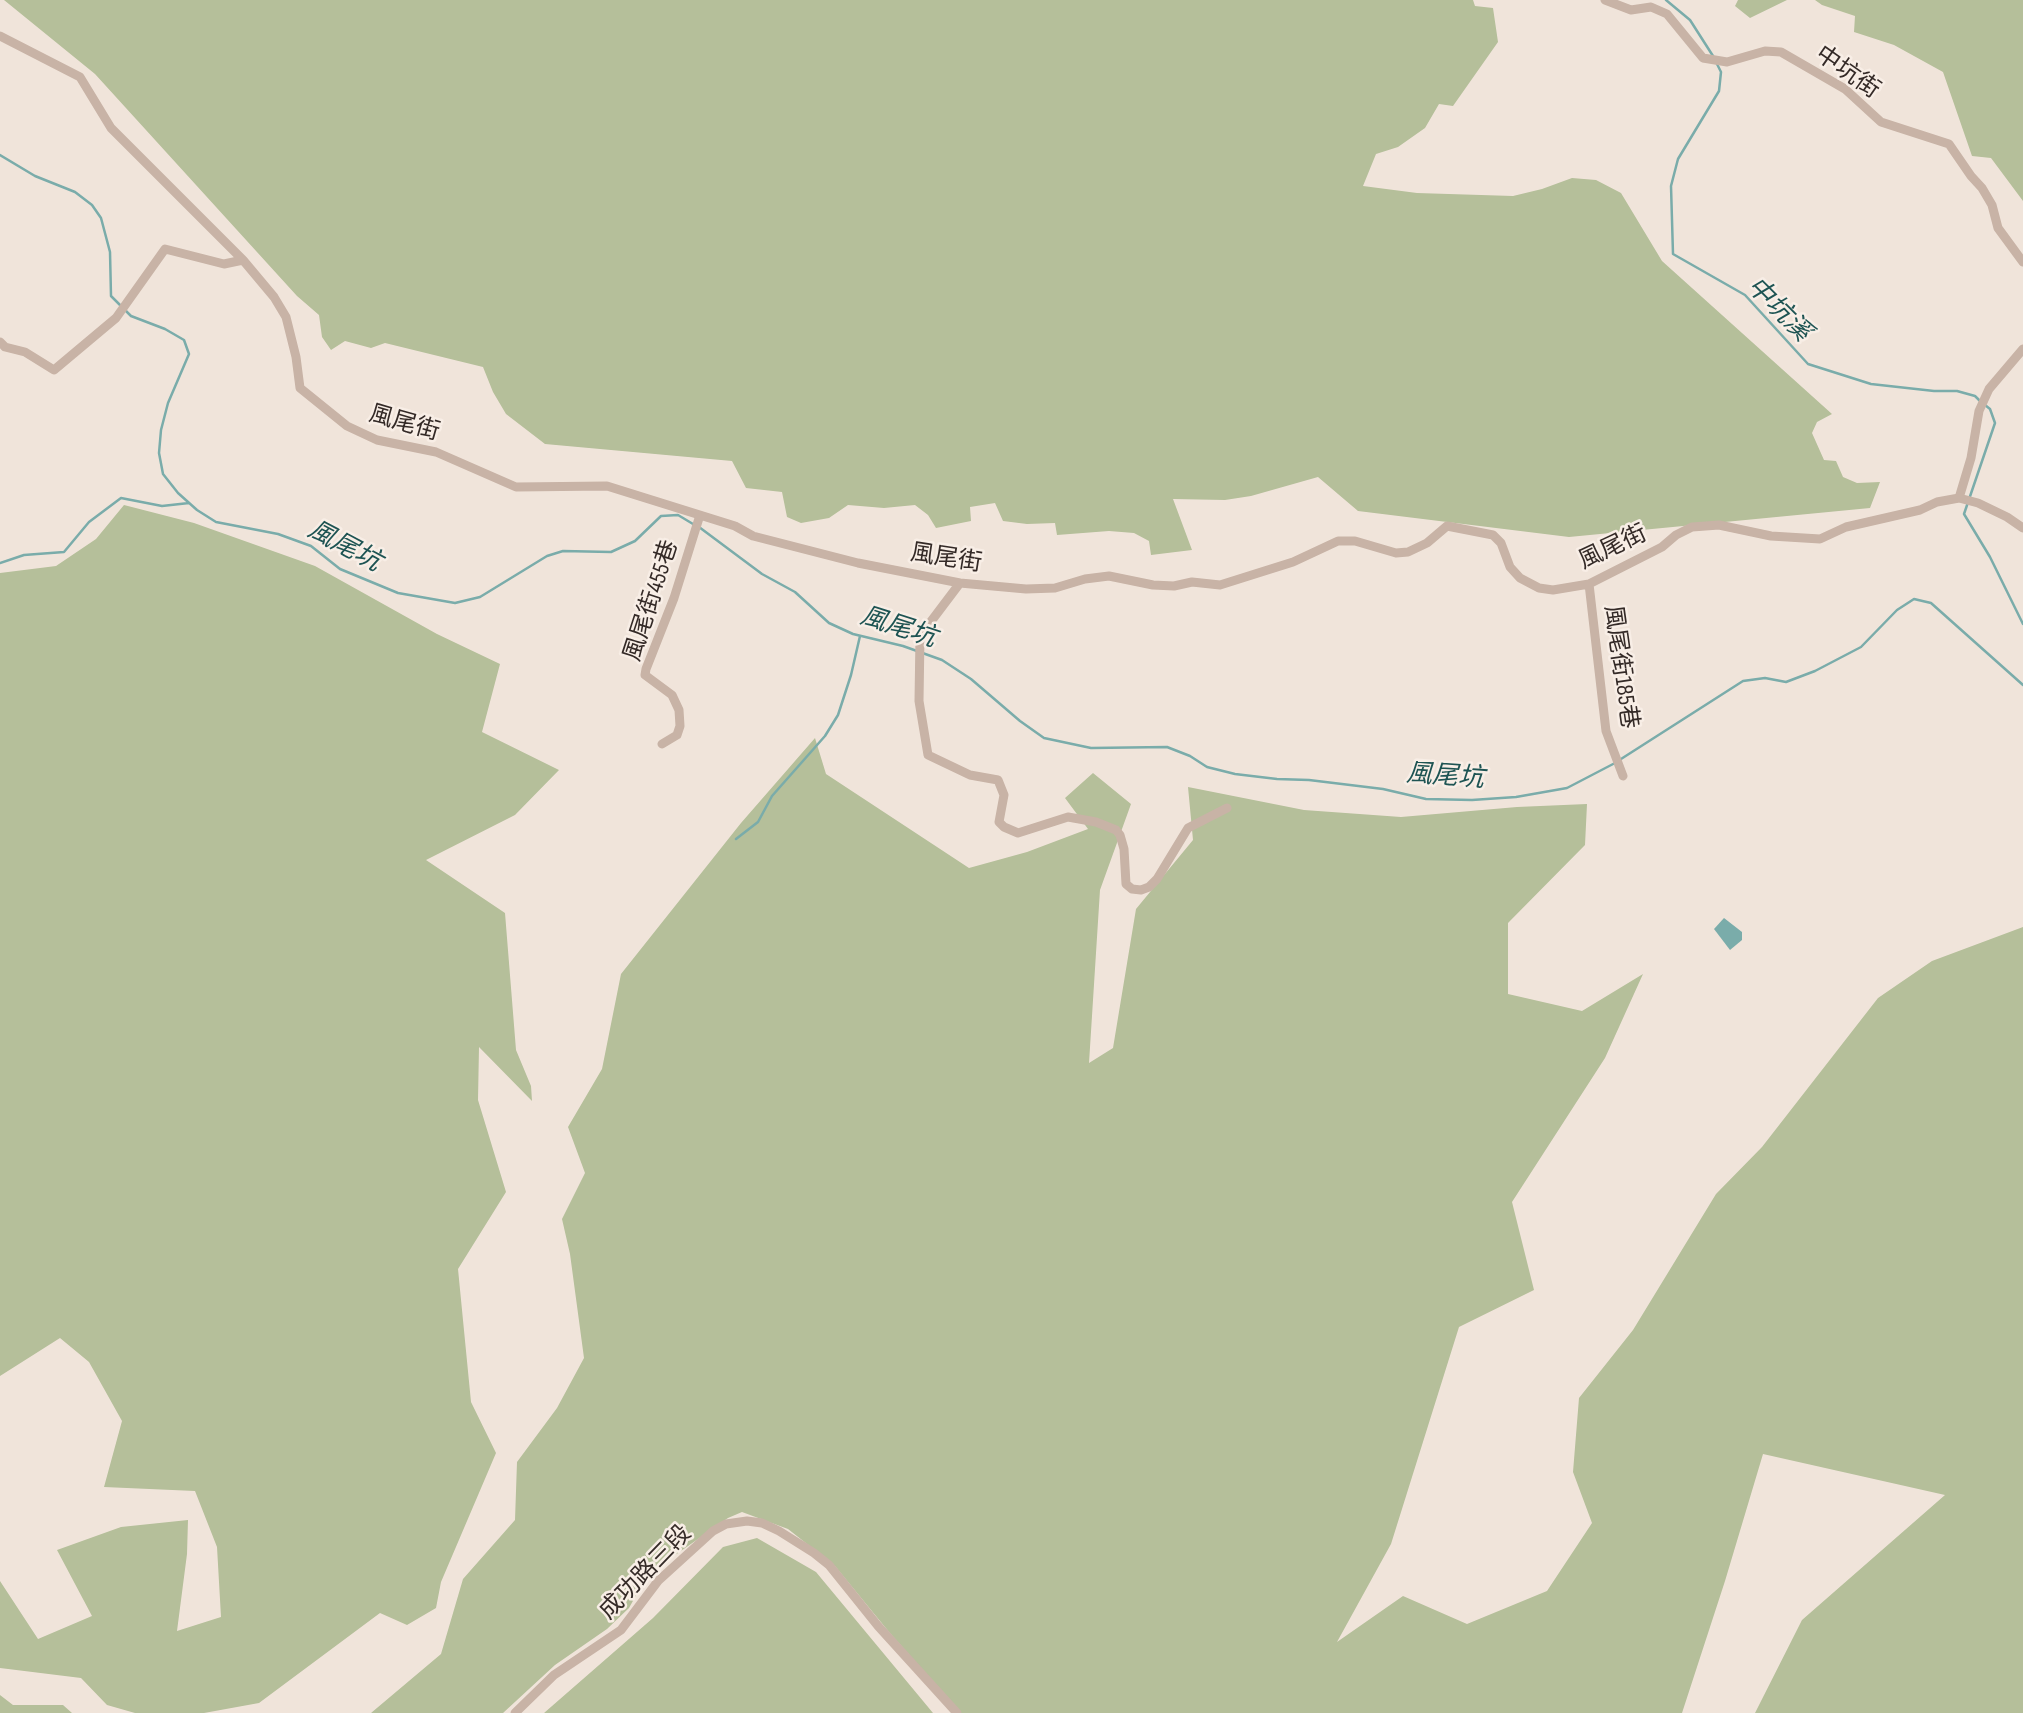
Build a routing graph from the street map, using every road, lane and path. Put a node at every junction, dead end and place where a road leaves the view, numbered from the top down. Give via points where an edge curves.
1 (1605, 0) edge
2 (0, 36) edge
3 (243, 260) junction
4 (2023, 262) edge
5 (0, 342) edge
6 (2023, 349) edge
7 (1959, 498) junction
8 (699, 518) junction
9 (2023, 528) edge
10 (960, 583) junction
11 (1589, 584) junction
12 (662, 744) dead end
13 (1623, 776) dead end
14 (1227, 808) dead end
15 (515, 1713) edge
16 (957, 1713) edge

1 - 4 street, 中坑街 via 1631,10 1651,6 1667,13 1703,58 1727,62 1765,51 1781,52 1844,89 1881,122 1949,144 1982,188 1998,228
2 - 3 street, 風尾街 via 80,77 111,128
3 - 5 street via 223,264 164,248 119,313 54,370
3 - 8 street, 風尾街 via 286,317 300,388 347,426 377,440 436,452 516,487 607,486
6 - 7 street via 1989,389 1979,411
7 - 9 street via 1978,503
7 - 11 street, 風尾街 via 1846,527 1820,539 1771,536 1718,525 1692,527
8 - 10 street, 風尾街 via 858,563
8 - 12 street, 風尾街455巷 via 646,669 646,676 672,695 679,710 677,735
10 - 11 street, 風尾街 via 1055,588 1109,576 1153,586 1220,585 1293,562 1338,541 1408,552 1447,526 1493,535 1515,573 1532,586 1553,590
10 - 14 street via 920,636 919,701 928,755 970,775 998,780 1004,795 999,822 1013,832 1068,817 1116,830 1124,849 1126,884 1141,890 1157,879 1188,828
11 - 13 street, 風尾街185巷 via 1606,731
15 - 16 street, 成功路三段 via 554,1675 621,1630 658,1581 713,1531 747,1521 779,1531 829,1565

